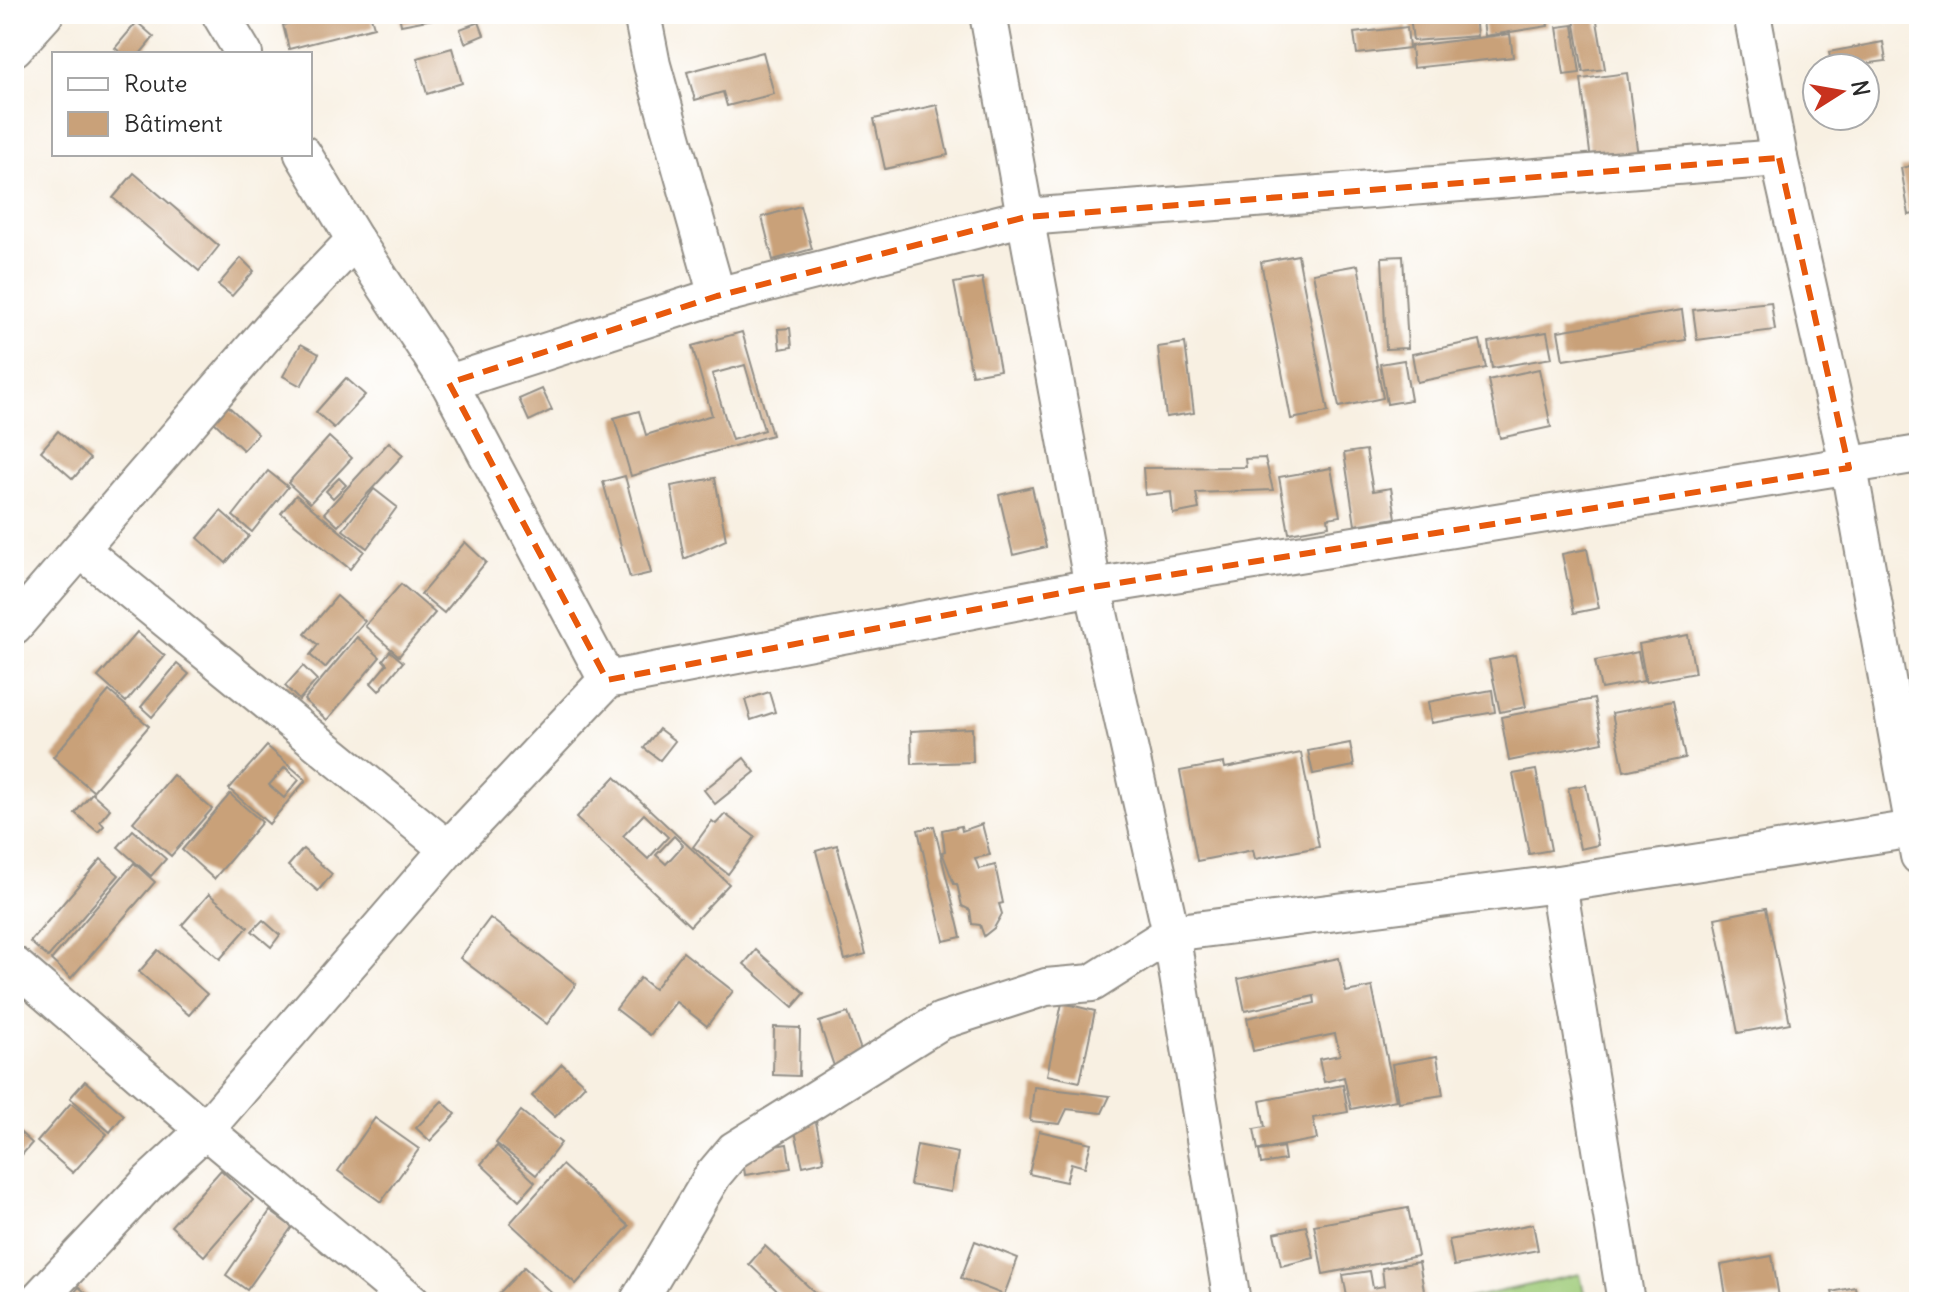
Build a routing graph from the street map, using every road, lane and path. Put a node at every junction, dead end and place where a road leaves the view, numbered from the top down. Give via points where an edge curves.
1 (45, 14) edge
2 (220, 14) edge
3 (642, 14) edge
4 (988, 14) edge
5 (1752, 14) edge
6 (14, 48) edge
7 (243, 52) edge
8 (304, 156) edge
9 (1779, 158) junction
10 (1026, 217) junction
11 (355, 240) junction
12 (717, 296) junction
13 (449, 383) junction
14 (1919, 454) edge
15 (1849, 468) junction
16 (81, 550) junction
17 (1093, 587) junction
18 (14, 626) edge
19 (607, 680) junction
20 (1916, 842) edge
21 (448, 849) junction
22 (1558, 884) junction
23 (1171, 933) junction
24 (14, 965) edge
25 (205, 1130) junction
26 (36, 1302) edge
27 (412, 1302) edge
28 (638, 1302) edge
29 (1232, 1302) edge
30 (1626, 1302) edge

1 - 6 street
2 - 7 street
3 - 12 street
4 - 10 street
5 - 9 street
8 - 11 street
9 - 10 street
9 - 15 street
10 - 12 street
10 - 17 street
11 - 13 street
11 - 16 street via 276,322
12 - 13 street
13 - 19 street
14 - 15 street
15 - 17 street
15 - 20 street
16 - 18 street
16 - 21 street
17 - 19 street
17 - 23 street
19 - 21 street
20 - 22 street
21 - 25 street
22 - 23 street
22 - 30 street
23 - 28 street via 1092,983 1046,987 941,1021 734,1150 713,1175
23 - 29 street
24 - 25 street
25 - 26 street
25 - 27 street

